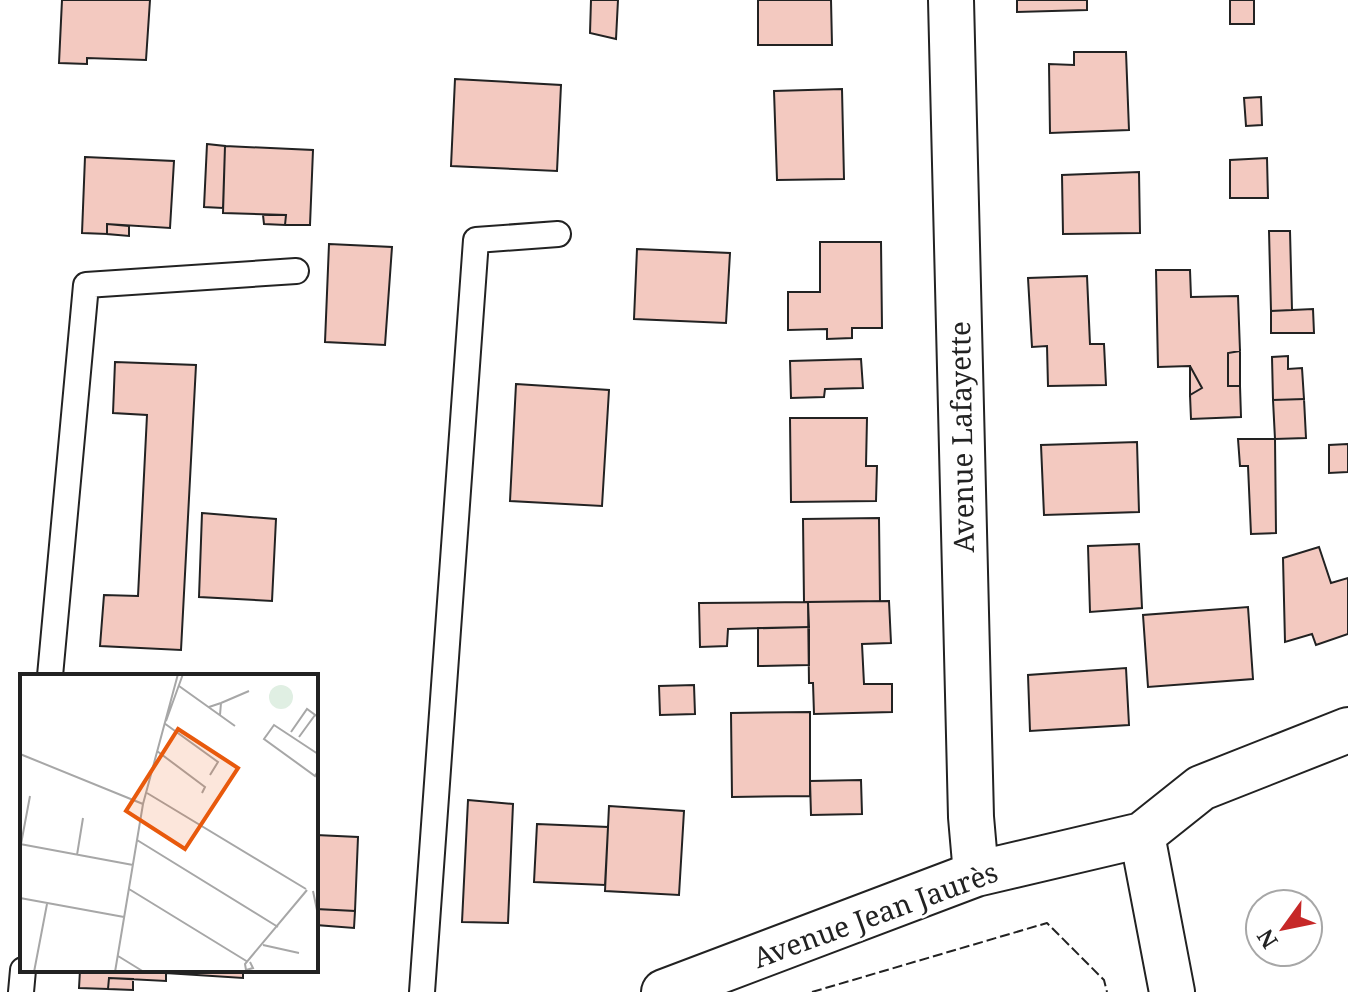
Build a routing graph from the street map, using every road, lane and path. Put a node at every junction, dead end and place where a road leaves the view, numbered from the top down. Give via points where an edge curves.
1 (951, 0) edge
2 (558, 234) dead end
3 (296, 271) dead end
4 (50, 674) edge
5 (1348, 730) edge
6 (1142, 835) junction
7 (976, 874) junction
8 (23, 972) edge
9 (21, 992) edge
10 (422, 992) edge
11 (664, 992) edge
12 (1172, 992) edge

1 - 7 street, Avenue Lafayette
2 - 10 lane via 476,240
3 - 4 lane via 86,285
5 - 6 street, Avenue Jean Jaurès via 1201,788
6 - 7 street, Avenue Jean Jaurès
6 - 12 street
7 - 11 street, Avenue Jean Jaurès
8 - 9 lane

